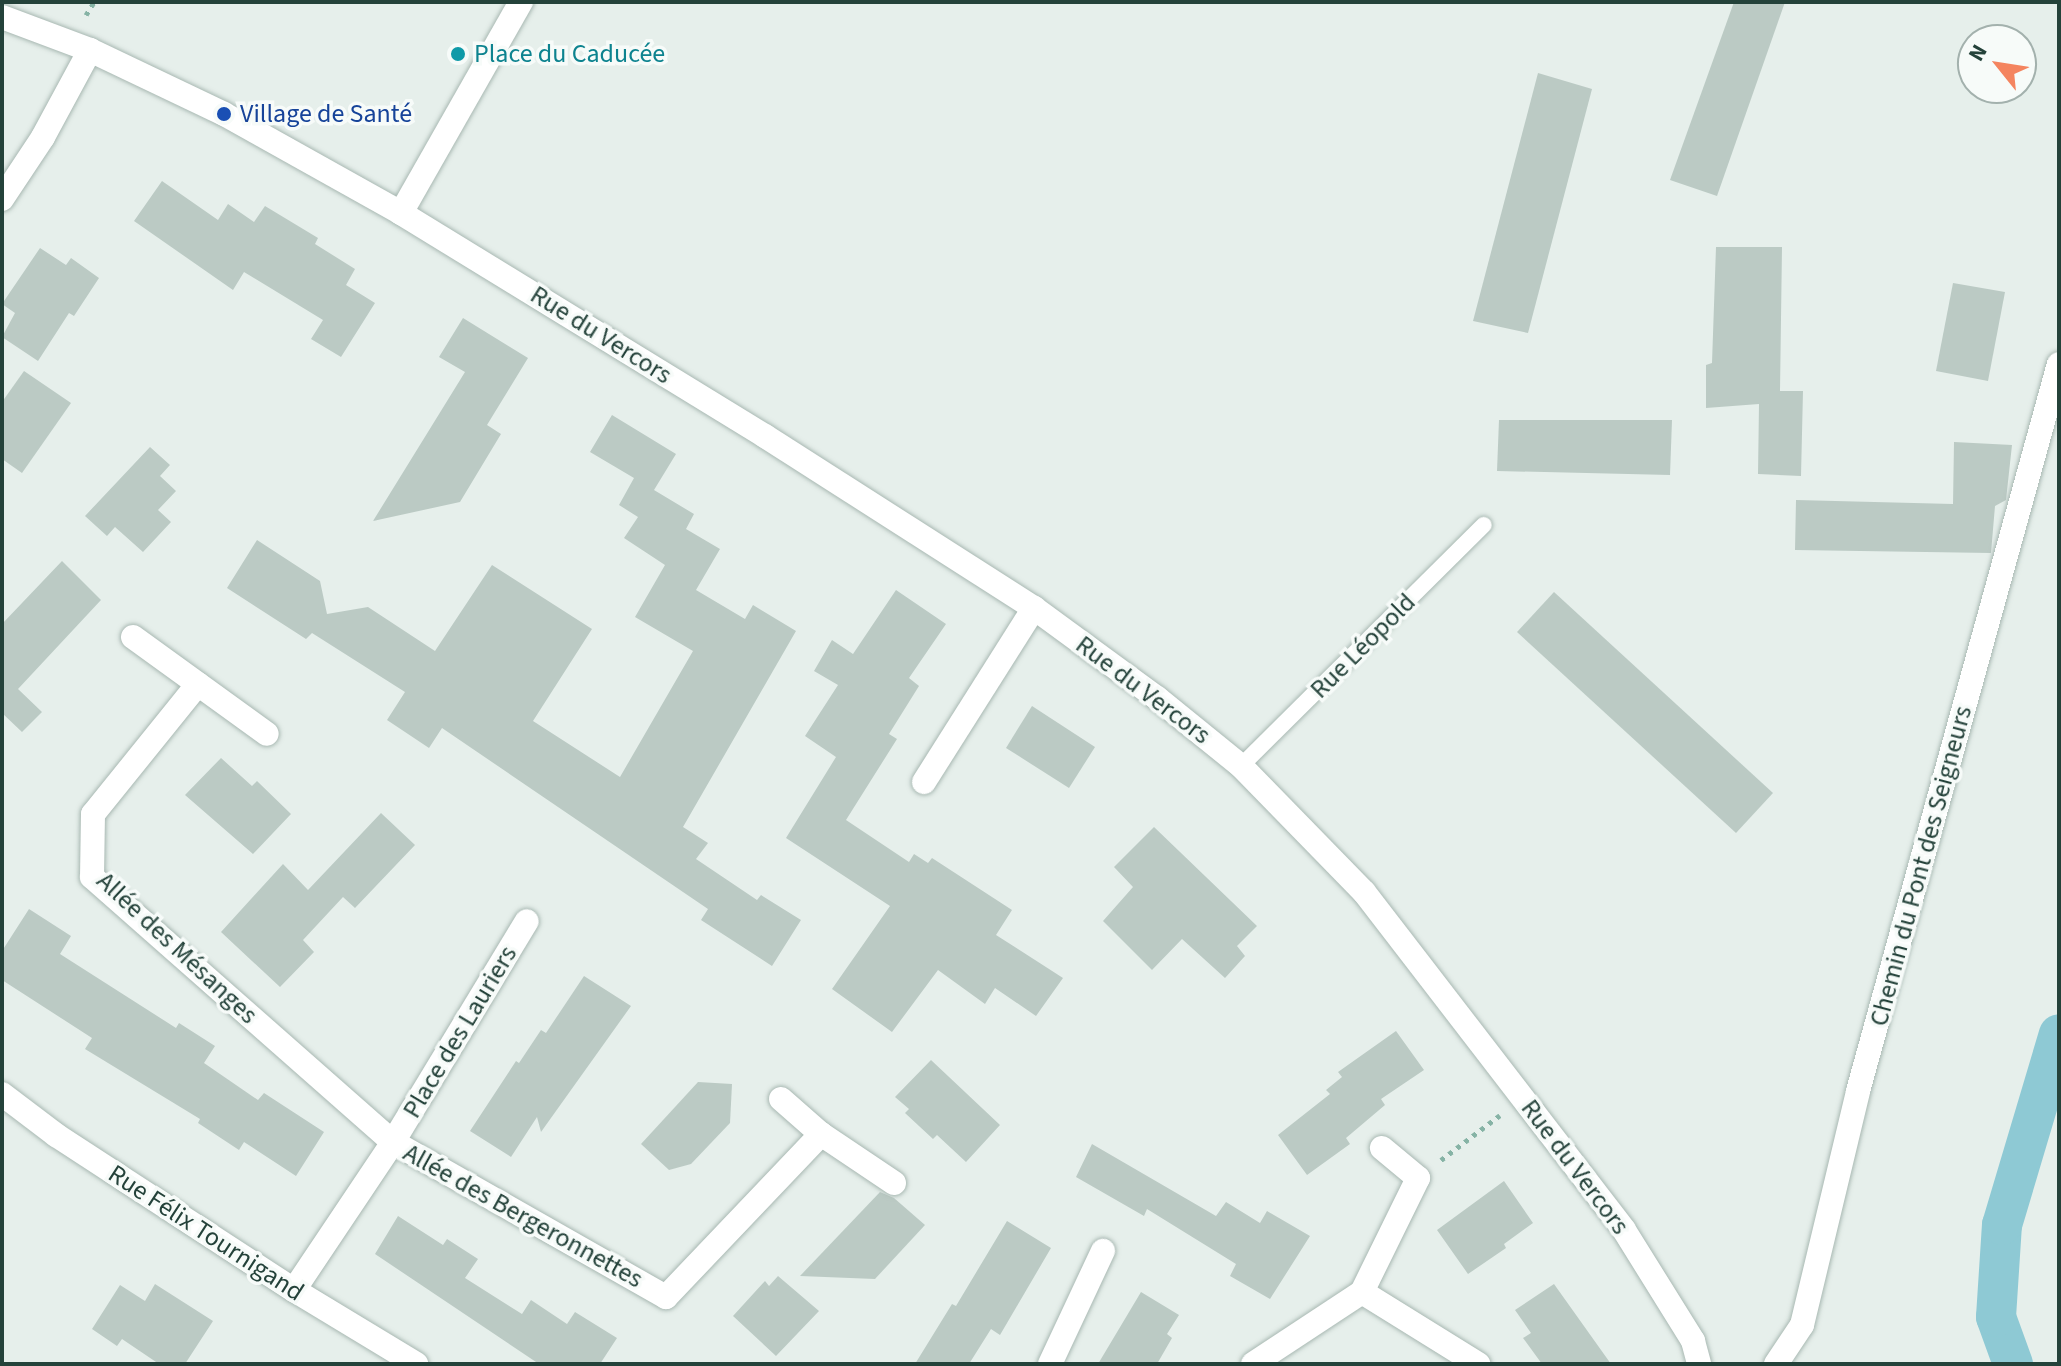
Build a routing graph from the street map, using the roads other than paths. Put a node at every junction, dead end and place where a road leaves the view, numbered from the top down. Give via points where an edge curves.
1 (521, 2) edge
2 (2, 17) edge
3 (90, 50) junction
4 (2, 199) edge
5 (401, 213) junction
6 (2059, 364) edge
7 (1484, 525) dead end
8 (1034, 608) junction
9 (133, 637) dead end
10 (198, 684) junction
11 (267, 734) dead end
12 (1241, 766) junction
13 (924, 782) dead end
14 (527, 921) dead end
15 (2, 1094) edge
16 (781, 1099) dead end
17 (821, 1134) junction
18 (393, 1142) junction
19 (1382, 1148) dead end
20 (894, 1183) dead end
21 (1103, 1251) dead end
22 (294, 1290) junction
23 (1362, 1292) junction
24 (416, 1364) edge
25 (1050, 1364) edge
26 (1253, 1364) edge
27 (1478, 1364) edge
28 (1699, 1364) edge
29 (1776, 1364) edge

1 - 5 street
2 - 3 street, Rue du Vercors
3 - 4 street
3 - 5 street, Rue du Vercors via 224,114
5 - 8 street, Rue du Vercors
6 - 29 street, Chemin du Pont des Seigneurs via 1858,1091 1802,1325
7 - 12 lane, Rue Léopold
8 - 12 street, Rue du Vercors
8 - 13 street
9 - 10 street
10 - 11 street
10 - 18 street, Allée des Mésanges via 93,814 92,877
12 - 28 street, Rue du Vercors via 1364,892 1522,1098 1642,1257 1693,1341
14 - 18 street, Place des Lauriers
15 - 22 street, Rue Félix Tournigand
16 - 17 street
17 - 18 street, Allée des Bergeronnettes via 666,1297
17 - 20 street
18 - 22 street, Place des Lauriers
19 - 23 street via 1418,1178
21 - 25 street
22 - 24 street, Rue Félix Tournigand
23 - 26 street
23 - 27 street

